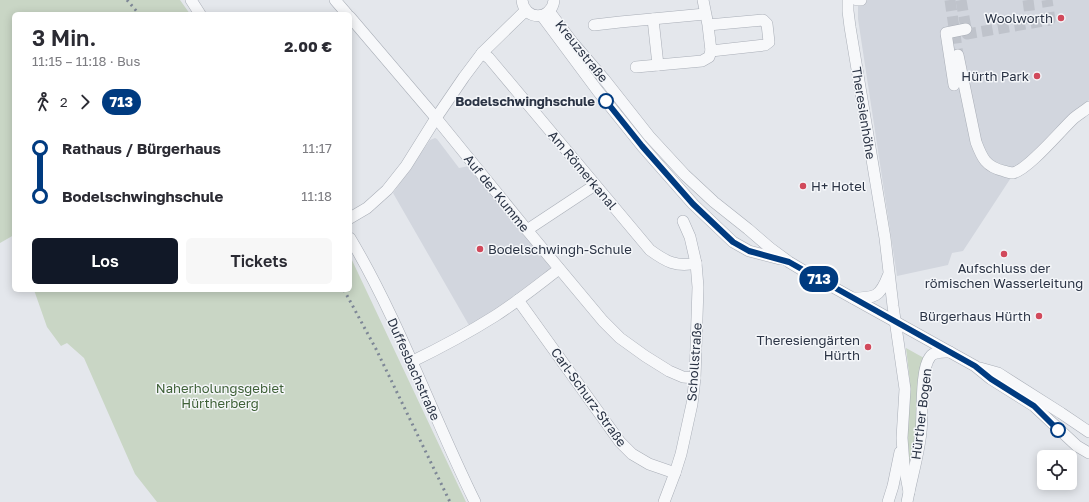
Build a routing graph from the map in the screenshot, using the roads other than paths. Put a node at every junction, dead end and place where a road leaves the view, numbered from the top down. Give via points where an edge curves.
1 (191, 0) edge
2 (335, 0) edge
3 (522, 0) edge
4 (554, 0) edge
5 (703, 0) edge
6 (848, 0) edge
7 (857, 0) edge
8 (861, 0) edge
9 (526, 11) junction
10 (199, 12) edge
11 (345, 12) edge
12 (546, 13) junction
13 (705, 14) junction
14 (352, 19) edge
15 (654, 19) junction
16 (708, 25) junction
17 (594, 26) dead end
18 (966, 29) dead end
19 (711, 51) junction
20 (482, 53) junction
21 (958, 55) tunnel mouth
22 (658, 65) junction
23 (636, 67) dead end
24 (954, 85) dead end
25 (1089, 107) edge
26 (436, 118) junction
27 (595, 185) junction
28 (352, 217) edge
29 (683, 221) dead end
30 (527, 230) junction
31 (352, 242) edge
32 (696, 262) junction
33 (789, 262) junction
34 (559, 269) junction
35 (889, 272) junction
36 (853, 298) junction
37 (518, 300) junction
38 (895, 321) junction
39 (950, 352) junction
40 (411, 362) junction
41 (975, 366) junction
42 (695, 378) junction
43 (1089, 432) edge
44 (902, 438) junction
45 (1089, 453) edge
46 (676, 473) junction
47 (908, 497) edge
48 (475, 502) edge
49 (664, 502) edge
50 (888, 502) edge

1 - 10 street
2 - 11 street
3 - 9 street
4 - 12 street
5 - 13 street
6 - 35 street, Theresienhöhe via 850,27
7 - 8 street
9 - 12 street via 535,16
9 - 20 street
12 - 33 street, Kreuzstraße via 685,175 714,202
12 - 33 street, Kreuzstraße via 597,90 693,204 733,242 749,251
13 - 15 street
13 - 16 street
14 - 26 street, Auf der Kumme
15 - 17 street
15 - 22 street
16 - 19 street
16 - 19 street via 763,20 768,24 769,42 765,45
18 - 24 street via 946,33
19 - 22 street via 709,57 702,61
20 - 26 street
20 - 27 street, Am Römerkanal via 489,58
21 - 25 street via 976,142 986,162 996,170 1011,173 1021,169
22 - 23 street
26 - 28 street via 406,166 387,190
26 - 30 street, Auf der Kumme
27 - 30 street
27 - 32 street, Am Römerkanal via 650,250 675,264 687,265
29 - 32 street, Schollstraße
30 - 34 street, Auf der Kumme
31 - 40 street, Duffesbachstraße
32 - 42 street, Schollstraße via 698,287
33 - 36 street, Kreuzstraße
34 - 37 street
34 - 42 street, Auf der Kumme via 620,338 669,371 683,377
35 - 36 street via 884,287 878,294 867,298
35 - 38 street, Theresienhöhe
36 - 38 street, Kreuzstraße
37 - 40 street via 468,332
37 - 46 street, Carl-Schurz-Straße via 620,442 632,454 649,464
38 - 39 street, Kreuzstraße
38 - 44 street, Hürther Bogen via 905,389
39 - 41 street, Kreuzstraße
39 - 47 street, Hürther Bogen via 933,355 924,370 921,434
40 - 48 street, Duffesbachstraße
41 - 43 street via 998,373
41 - 45 street via 1034,406 1058,430
42 - 46 street, Schollstraße via 692,404
44 - 47 street, Hürther Bogen
44 - 50 street, Hürther Bogen
46 - 49 street, Schollstraße

